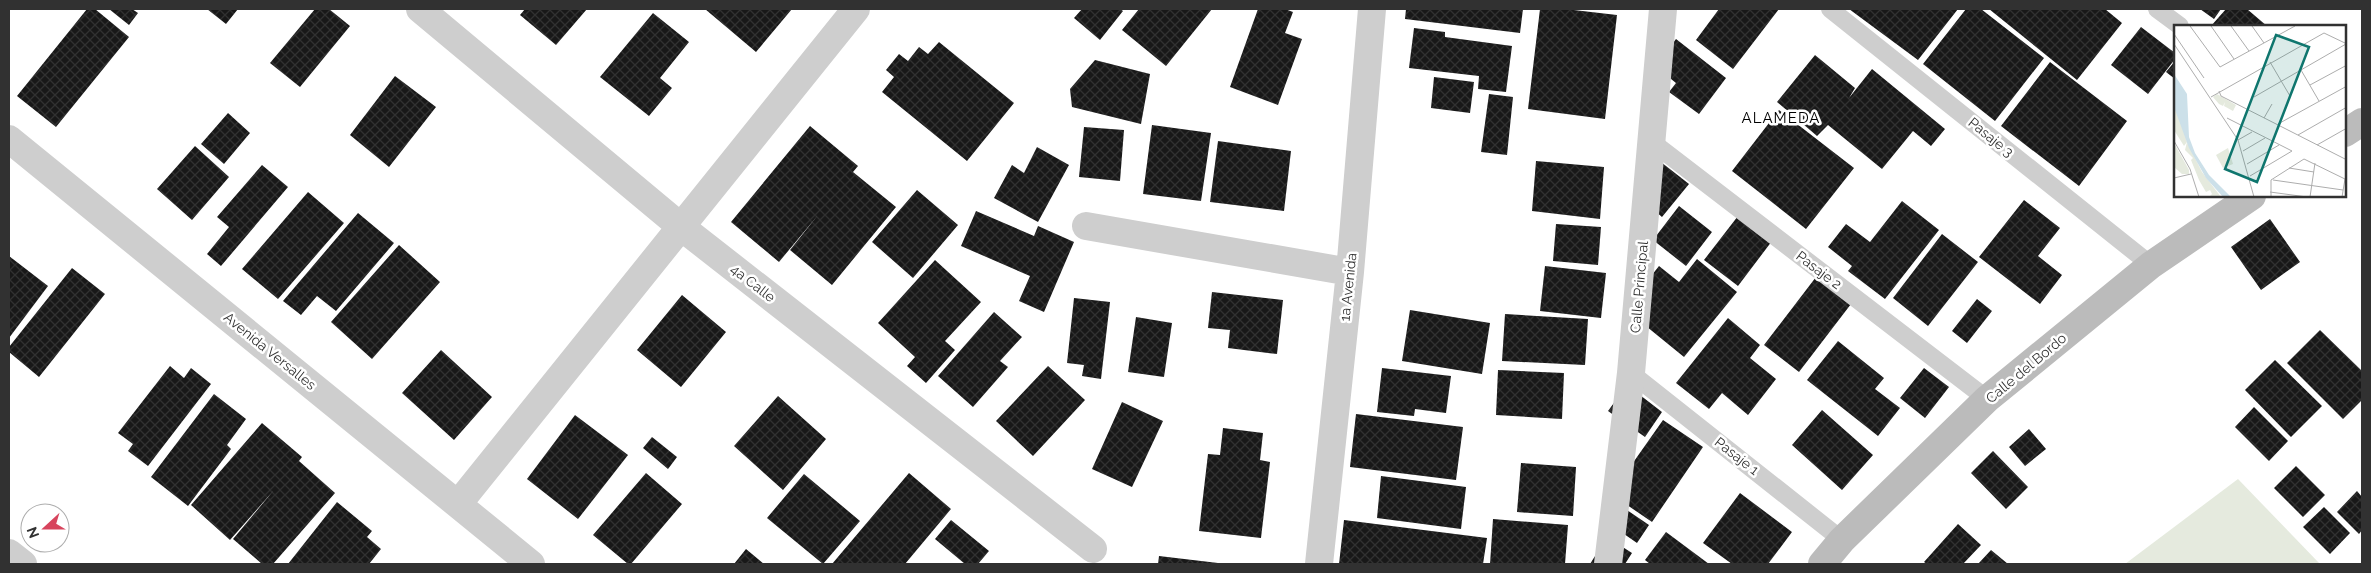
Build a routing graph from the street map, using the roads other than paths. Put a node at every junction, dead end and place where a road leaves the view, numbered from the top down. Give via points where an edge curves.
1 (420, 9) edge
2 (856, 9) edge
3 (1663, 9) edge
4 (1830, 9) edge
5 (2157, 9) edge
6 (1364, 14) edge
7 (2179, 25) edge
8 (2362, 122) edge
9 (2346, 132) edge
10 (9, 139) edge
11 (1652, 142) junction
12 (2249, 198) edge
13 (680, 226) junction
14 (1086, 226) dead end
15 (2151, 265) junction
16 (1350, 272) junction
17 (1631, 373) junction
18 (1987, 399) junction
19 (458, 504) junction
20 (1842, 540) junction
21 (1093, 549) dead end
22 (9, 553) edge
23 (23, 564) edge
24 (532, 564) edge
25 (1319, 564) edge
26 (1608, 564) edge
27 (1822, 564) edge

1 - 13 street, 4a Calle
2 - 13 street
3 - 11 street, Calle Principal
4 - 15 lane, Pasaje 3
5 - 7 lane
6 - 16 street, 1a Avenida
8 - 9 street
10 - 19 street, Avenida Versalles
11 - 17 street, Calle Principal
11 - 18 lane, Pasaje 2
12 - 15 street, Calle del Bordo
13 - 19 street
13 - 21 street, 4a Calle
14 - 16 street
15 - 18 street, Calle del Bordo
16 - 25 street, 1a Avenida
17 - 20 lane, Pasaje 1
17 - 26 street, Calle Principal
18 - 20 street, Calle del Bordo
19 - 24 street, Avenida Versalles
20 - 27 street, Calle del Bordo
22 - 23 street

